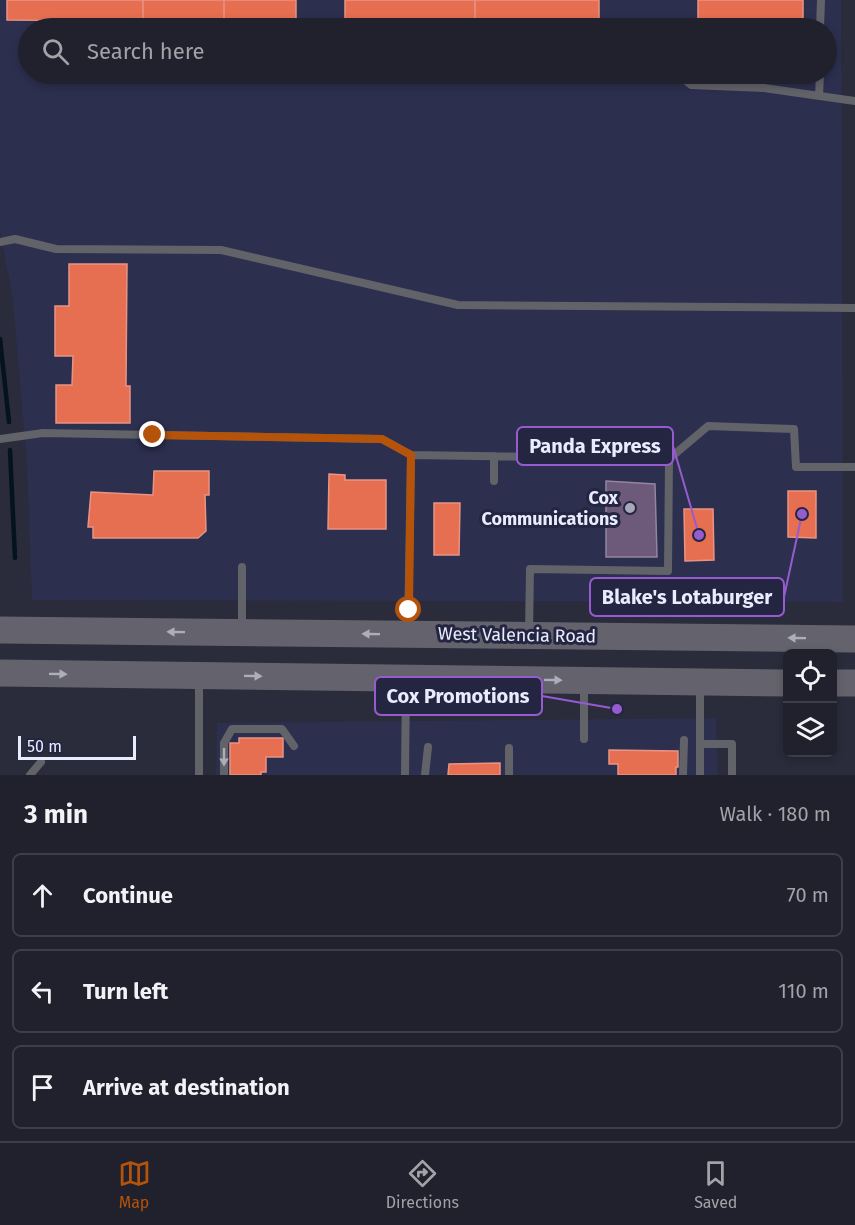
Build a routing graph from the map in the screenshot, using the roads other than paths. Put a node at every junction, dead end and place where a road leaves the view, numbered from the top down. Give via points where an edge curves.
1 (821, 0) edge
2 (820, 18) edge
3 (690, 84) edge
4 (820, 84) edge
5 (819, 96) junction
6 (855, 101) edge
7 (0, 242) edge
8 (855, 308) edge
9 (0, 439) edge
10 (411, 455) junction
11 (494, 456) junction
12 (669, 459) junction
13 (855, 467) edge
14 (494, 481) dead end
15 (242, 567) dead end
16 (0, 630) edge
17 (242, 632) junction
18 (408, 634) junction
19 (529, 635) junction
20 (855, 639) edge
21 (0, 673) edge
22 (199, 675) junction
23 (406, 678) junction
24 (584, 680) junction
25 (700, 682) junction
26 (783, 682) edge
27 (837, 683) edge
28 (855, 683) edge
29 (584, 739) dead end
30 (684, 740) dead end
31 (700, 744) junction
32 (294, 746) dead end
33 (428, 747) dead end
34 (509, 748) dead end
35 (40, 762) dead end
36 (30, 775) edge
37 (199, 775) edge
38 (224, 775) edge
39 (405, 775) edge
40 (425, 775) edge
41 (509, 775) edge
42 (683, 775) edge
43 (700, 775) edge
44 (732, 775) edge

1 - 2 lane
3 - 5 lane
4 - 5 lane
5 - 6 lane
7 - 8 lane via 15,239 56,249 221,250 458,305
9 - 10 lane via 43,433 382,439
10 - 11 lane
10 - 18 lane
11 - 12 lane
11 - 14 lane
12 - 13 lane via 708,426 794,429 796,467
12 - 19 lane via 668,572 530,569
15 - 17 lane
17 -> 16 main road, West Valencia Road
18 -> 17 main road, West Valencia Road
18 - 19 main road, West Valencia Road
18 - 23 main road
20 -> 19 main road, West Valencia Road
21 -> 22 main road
22 -> 23 main road
22 - 37 lane
23 -> 24 main road
23 - 39 lane
24 - 25 main road
24 - 29 lane
25 - 26 main road
25 - 31 lane
27 - 28 main road
30 - 42 lane
31 - 43 lane
31 - 44 lane via 732,744
32 -> 38 lane via 282,729 232,729 224,743
33 - 40 lane
34 - 41 lane
35 - 36 lane

